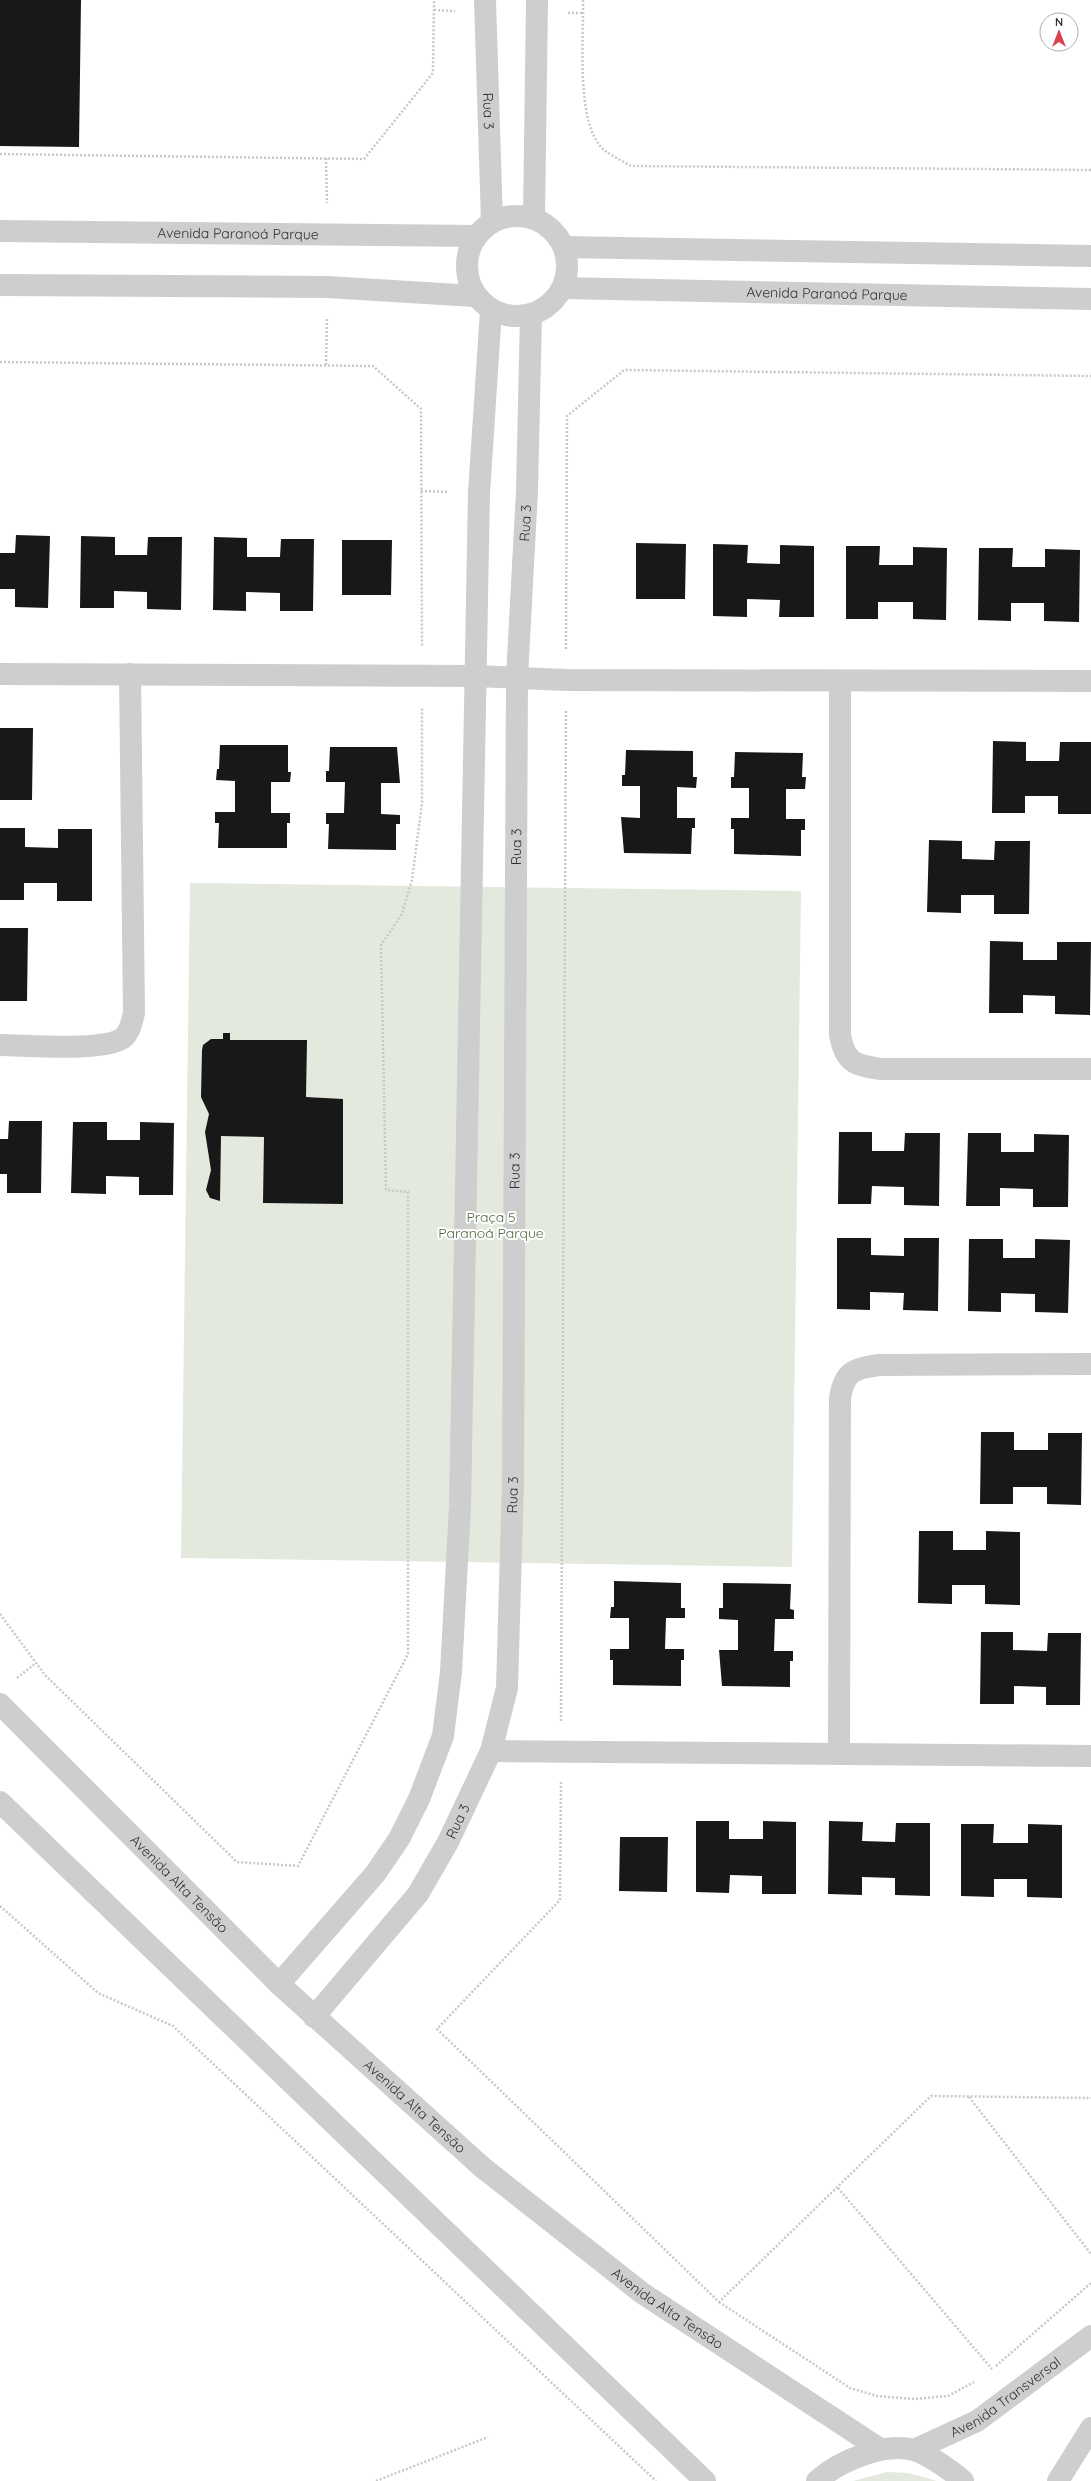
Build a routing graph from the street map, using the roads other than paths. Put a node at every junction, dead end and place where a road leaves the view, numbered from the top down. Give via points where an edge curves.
1 (485, 0) edge
2 (538, 0) edge
3 (534, 218) junction
4 (484, 229) junction
5 (0, 231) edge
6 (564, 247) junction
7 (1091, 256) edge
8 (0, 285) edge
9 (563, 288) junction
10 (474, 296) junction
11 (1091, 299) edge
12 (490, 310) junction
13 (531, 315) junction
14 (0, 674) edge
15 (130, 674) junction
16 (476, 676) junction
17 (517, 678) junction
18 (840, 680) junction
19 (1091, 681) edge
20 (0, 1045) edge
21 (1091, 1069) edge
22 (1091, 1364) edge
23 (0, 1704) edge
24 (490, 1751) junction
25 (839, 1754) junction
26 (1091, 1756) edge
27 (0, 1802) edge
28 (279, 1984) junction
29 (314, 2017) junction
30 (1091, 2336) edge
31 (1091, 2428) edge
32 (880, 2449) junction
33 (914, 2450) junction
34 (705, 2481) edge
35 (817, 2481) edge
36 (963, 2481) edge
37 (1058, 2481) edge

1 - 4 street, Rua 3
2 - 3 street
3 - 4 street via 512,216
3 - 6 street via 552,229
4 - 5 street, Avenida Paranoá Parque via 327,236
4 - 10 street via 467,254 466,276
6 - 7 street
6 - 9 street via 568,267
8 - 10 street via 327,287
9 - 11 street, Avenida Paranoá Parque
9 - 13 street via 550,305
10 - 12 street
12 - 13 street via 510,317
12 - 16 street via 479,493
13 - 17 street, Rua 3 via 527,491
14 - 15 street
15 - 16 street
15 - 20 street via 134,1013 131,1027 124,1037 111,1044
16 - 17 street
16 - 28 street via 460,1506 451,1672 443,1736 419,1799 399,1838 375,1874
17 - 18 street
17 - 24 street, Rua 3 via 510,1610 506,1688
18 - 19 street
18 - 21 street via 840,1035 843,1050 850,1060 863,1066 880,1069
22 - 25 street via 879,1365 862,1367 849,1374 842,1384
23 - 28 street, Avenida Alta Tensāo
24 - 25 street
24 - 29 street, Rua 3 via 448,1842 418,1894
25 - 26 street
27 - 34 street
28 - 29 street, Avenida Alta Tensāo
29 - 32 street, Avenida Alta Tensāo via 482,2167 642,2293
30 - 33 street, Avenida Transversal via 976,2421
31 - 37 street
32 - 33 street
32 - 35 street via 830,2469
33 - 36 street

